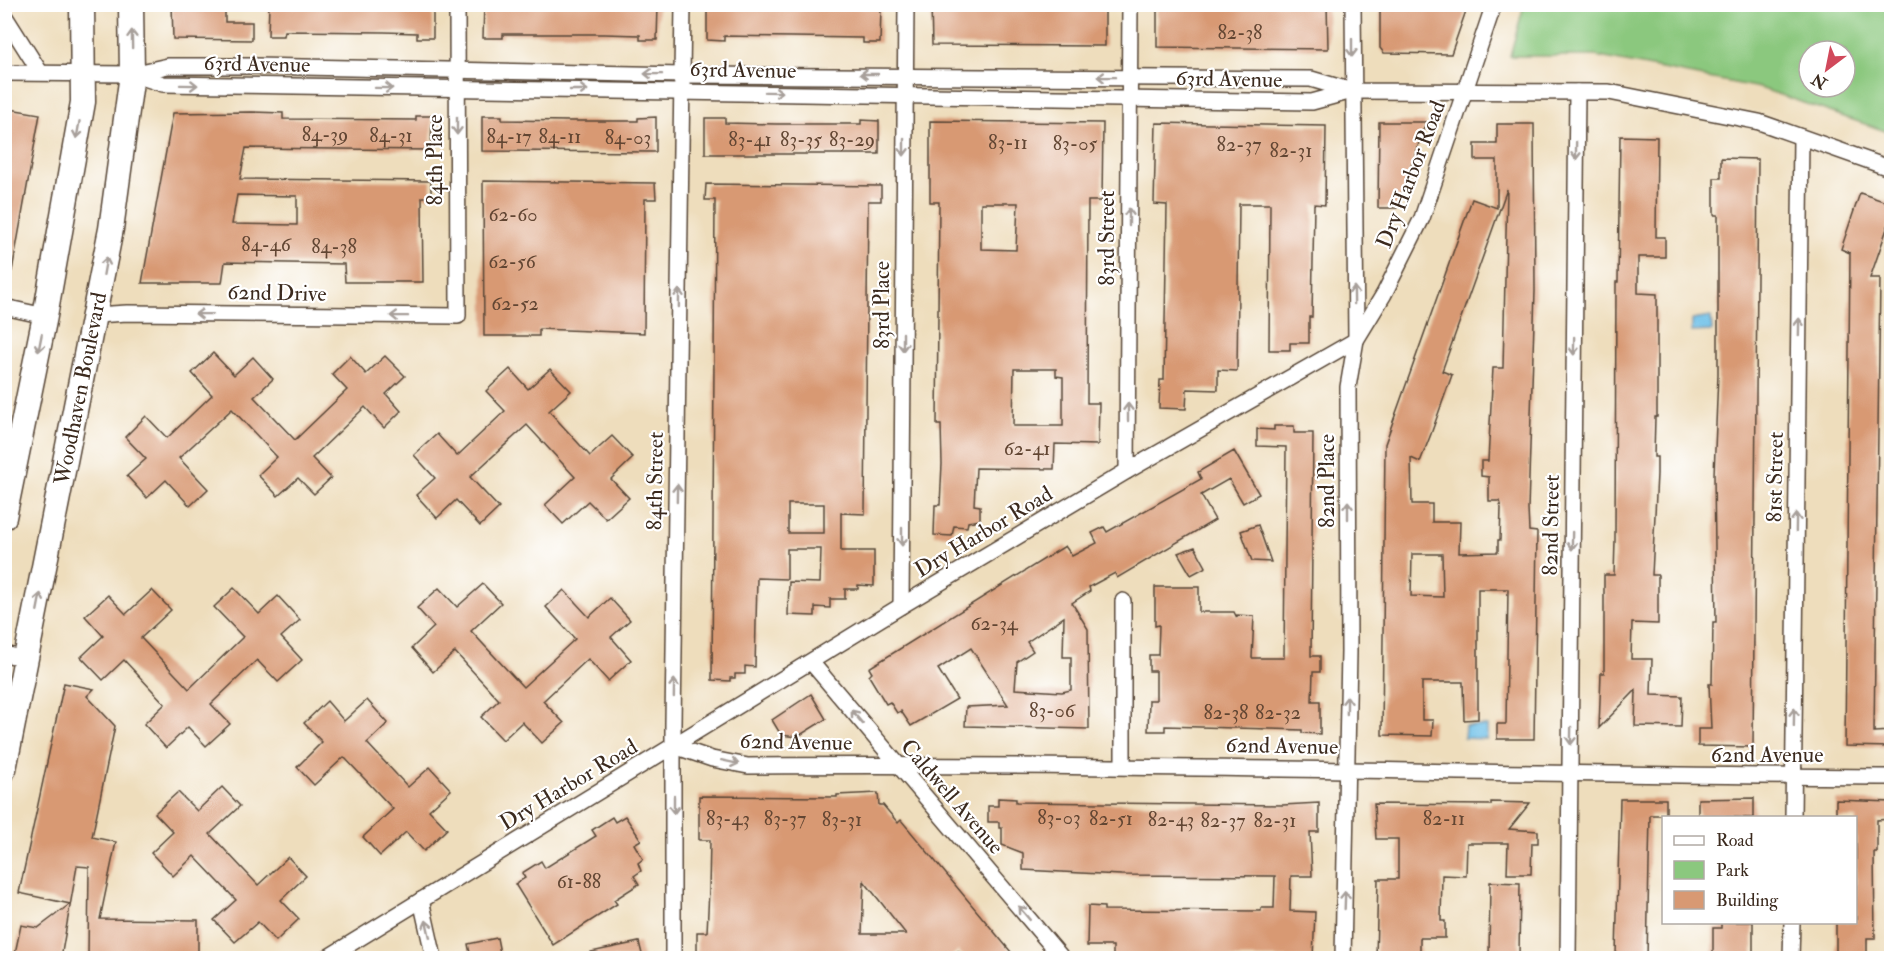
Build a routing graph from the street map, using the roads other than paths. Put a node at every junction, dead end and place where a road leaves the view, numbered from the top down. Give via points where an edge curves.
1 (82, 4) edge
2 (131, 4) edge
3 (458, 4) edge
4 (683, 4) edge
5 (906, 4) edge
6 (1131, 4) edge
7 (1353, 4) edge
8 (1494, 4) edge
9 (4, 15) edge
10 (456, 69) junction
11 (40, 72) junction
12 (83, 72) junction
13 (4, 73) edge
14 (132, 74) junction
15 (904, 74) junction
16 (682, 75) junction
17 (1130, 77) junction
18 (457, 89) junction
19 (682, 90) junction
20 (1352, 91) junction
21 (1466, 91) junction
22 (1577, 92) junction
23 (904, 94) junction
24 (1130, 99) junction
25 (1801, 136) junction
26 (1892, 169) edge
27 (4, 307) edge
28 (96, 315) junction
29 (45, 316) junction
30 (458, 316) joint
31 (1356, 340) junction
32 (1127, 471) junction
33 (4, 517) edge
34 (1123, 601) dead end
35 (901, 606) junction
36 (4, 654) edge
37 (28, 659) junction
38 (811, 662) junction
39 (674, 746) junction
40 (897, 765) junction
41 (1123, 766) junction
42 (1346, 768) junction
43 (4, 769) edge
44 (1570, 774) junction
45 (1793, 777) junction
46 (1892, 777) edge
47 (1793, 816) edge
48 (421, 900) junction
49 (1792, 924) edge
50 (327, 958) edge
51 (434, 958) edge
52 (673, 958) edge
53 (1062, 958) edge
54 (1343, 958) edge
55 (1568, 958) edge
56 (1791, 958) edge

1 - 12 main road
14 -> 2 main road, Woodhaven Boulevard
3 - 10 street, 84th Place
4 - 16 street, 84th Street
5 - 15 street, 83rd Place
6 - 17 street, 83rd Street
7 -> 20 street, 82nd Place
8 - 21 street, Dry Harbor Road
9 - 11 street
10 - 14 street, 63rd Avenue via 168,66
16 -> 10 street, 63rd Avenue
10 - 18 street, 84th Place
11 - 12 street, 63rd Avenue
11 - 13 street, 63rd Avenue
12 - 14 street, 63rd Avenue
12 -> 29 main road via 83,102
14 -> 18 street, 63rd Avenue via 163,84
28 -> 14 main road, Woodhaven Boulevard
15 -> 16 street, 63rd Avenue
17 -> 15 street, 63rd Avenue
15 - 23 street, 83rd Place
16 - 19 street, 84th Street
17 - 20 street, 63rd Avenue via 1311,79
17 - 24 street, 83rd Street
18 -> 19 street, 63rd Avenue
18 -> 30 street, 84th Place
19 -> 23 street, 63rd Avenue
39 -> 19 street, 84th Street
20 - 21 street, 63rd Avenue
20 - 24 street, 63rd Avenue via 1312,102
31 -> 20 street, 82nd Place
21 - 22 street, 63rd Avenue
21 - 31 street, Dry Harbor Road via 1422,218
22 - 25 street, 63rd Avenue via 1609,92 1759,122
22 -> 44 street, 82nd Street
23 - 24 street, 63rd Avenue
23 -> 35 street, 83rd Place
32 -> 24 street, 83rd Street
25 - 26 street, 63rd Avenue
45 -> 25 street, 81st Street
27 - 29 street
30 -> 28 street, 62nd Drive
37 -> 28 main road, Woodhaven Boulevard
29 -> 33 main road
31 - 32 street, Dry Harbor Road
42 -> 31 street, 82nd Place via 1348,387
32 - 35 street, Dry Harbor Road
34 - 41 street
35 - 38 street, Dry Harbor Road
36 - 37 street
37 - 43 main road, Woodhaven Boulevard
38 - 39 street, Dry Harbor Road
40 -> 38 street, Caldwell Avenue
39 -> 40 street, 62nd Avenue via 748,766
39 - 48 street, Dry Harbor Road
39 -> 52 street, 84th Street
40 - 41 street, 62nd Avenue
53 -> 40 street, Caldwell Avenue
41 - 42 street, 62nd Avenue
42 - 44 street, 62nd Avenue
54 -> 42 street, 82nd Place
44 - 45 street, 62nd Avenue
44 - 55 street, 82nd Street
45 - 46 street, 62nd Avenue
45 - 47 street, 81st Street
48 - 50 street, Dry Harbor Road
51 -> 48 street
49 - 56 street

